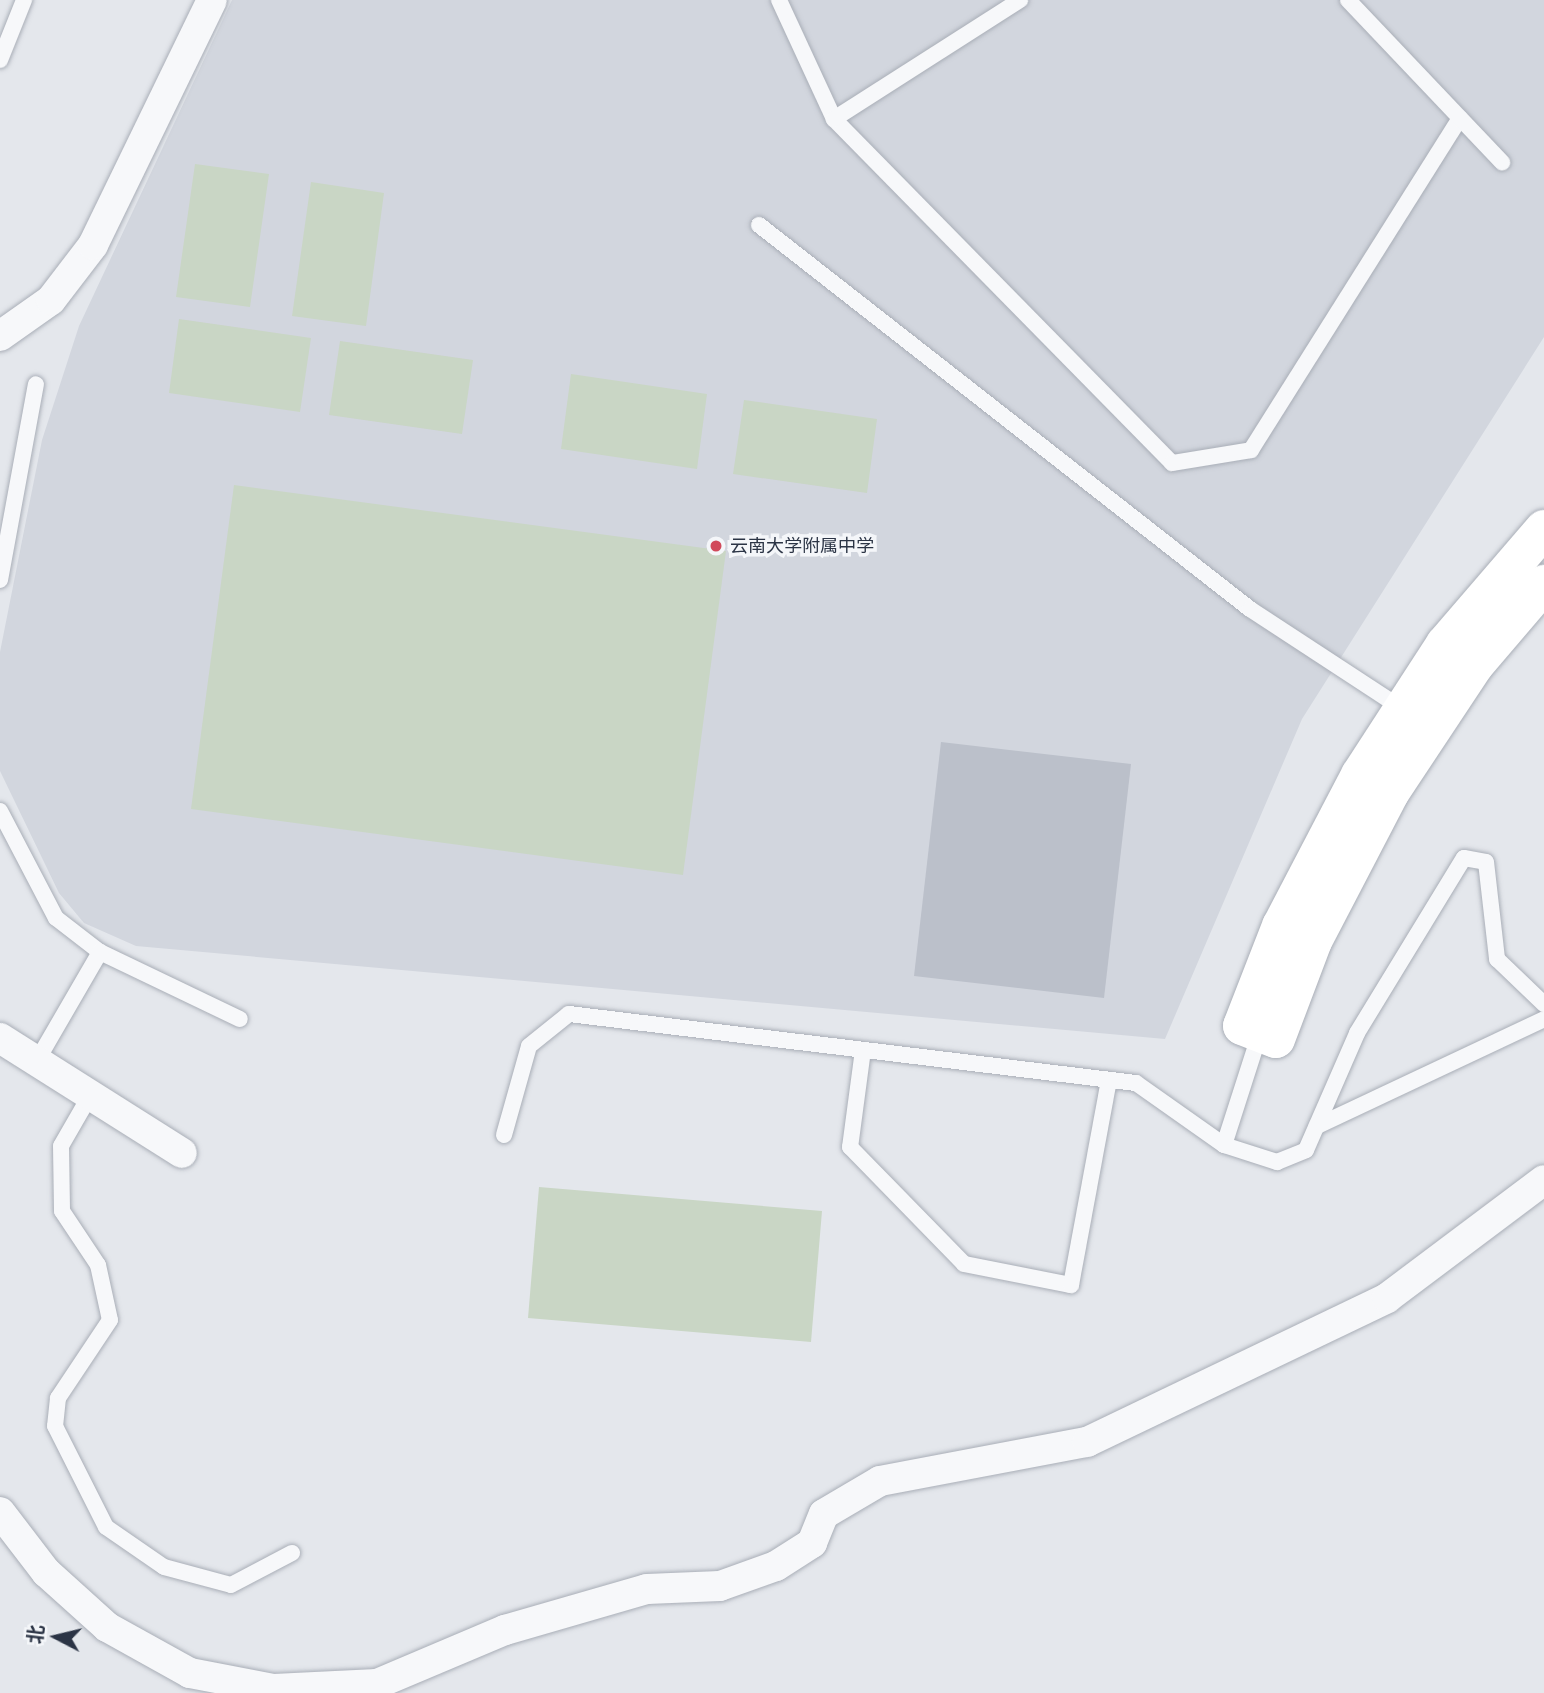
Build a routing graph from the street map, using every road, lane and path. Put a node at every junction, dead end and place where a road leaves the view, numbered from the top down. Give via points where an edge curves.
1 (24, 0) edge
2 (212, 0) edge
3 (779, 0) edge
4 (1020, 0) edge
5 (1348, 0) edge
6 (0, 60) edge
7 (1460, 118) junction
8 (834, 119) junction
9 (1502, 162) dead end
10 (760, 225) dead end
11 (0, 336) edge
12 (36, 384) dead end
13 (1544, 529) edge
14 (0, 580) edge
15 (1544, 584) edge
16 (1403, 709) junction
17 (0, 811) edge
18 (100, 952) junction
19 (1544, 1004) edge
20 (240, 1019) dead end
21 (1544, 1019) edge
22 (1260, 1033) junction
23 (0, 1038) edge
24 (863, 1050) junction
25 (38, 1059) junction
26 (1109, 1080) junction
27 (88, 1099) junction
28 (1317, 1126) junction
29 (504, 1135) dead end
30 (1224, 1145) junction
31 (182, 1153) dead end
32 (1544, 1180) edge
33 (0, 1512) edge
34 (292, 1553) dead end

1 - 6 lane
2 - 11 street via 93,245 51,300
3 - 8 lane
4 - 8 lane
5 - 7 lane
7 - 8 lane via 1251,450 1172,463
7 - 9 lane
10 - 16 lane via 1250,609
12 - 14 lane
13 - 16 street via 1445,644
15 - 22 street via 1474,666 1390,793 1313,941 1276,1039
16 - 22 street via 1360,775 1281,926 1242,1026
17 - 18 lane via 56,918
18 - 20 lane
18 - 25 lane
19 - 28 lane via 1497,959 1486,862 1464,858 1357,1033
21 - 28 lane
22 - 30 lane
23 - 25 street
24 - 26 lane
24 - 26 lane via 850,1147 964,1264 1071,1285
24 - 29 lane via 569,1014 529,1046
25 - 27 street
26 - 30 lane via 1136,1083
27 - 31 street
27 - 34 lane via 61,1146 62,1211 98,1265 110,1320 58,1398 55,1426 106,1527 164,1567 231,1585
28 - 30 lane via 1306,1150 1278,1162
32 - 33 street via 1387,1298 1087,1442 880,1481 824,1514 812,1544 776,1566 720,1586 647,1589 505,1630 377,1684 274,1689 190,1673 107,1627 46,1572

